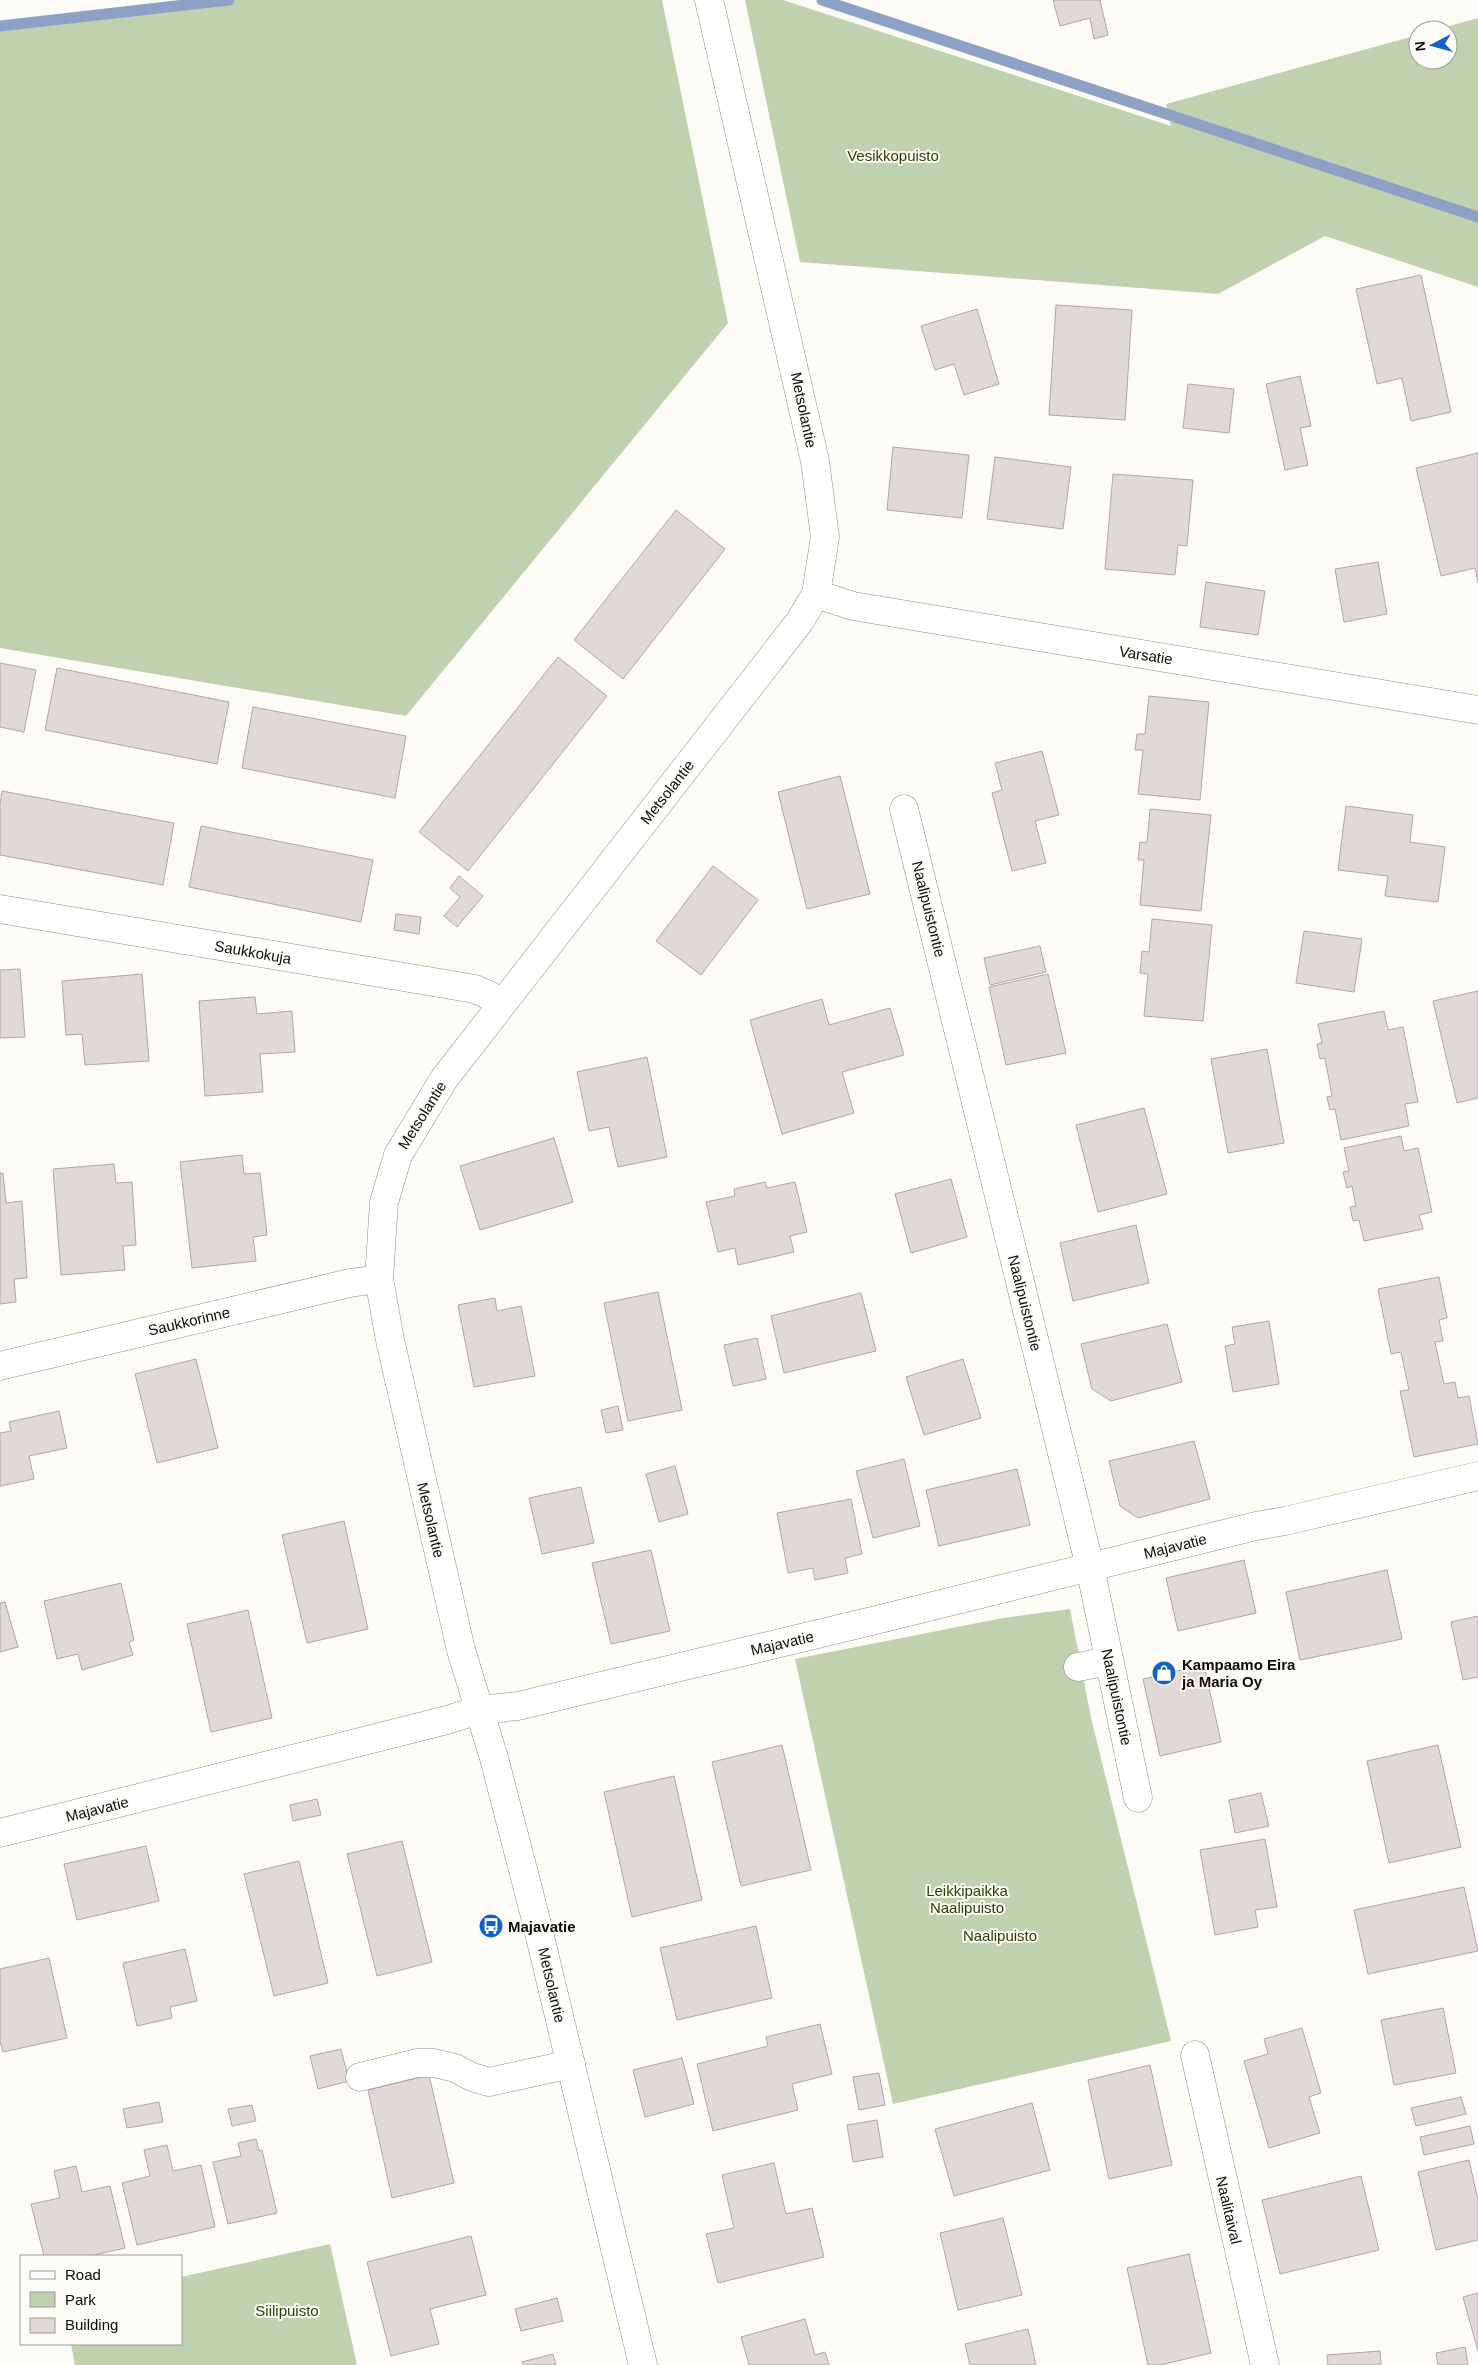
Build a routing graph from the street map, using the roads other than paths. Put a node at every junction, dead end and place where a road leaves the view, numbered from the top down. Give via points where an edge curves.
1 (709, 0) edge
2 (816, 594) junction
3 (1478, 710) edge
4 (904, 809) dead end
5 (0, 909) edge
6 (503, 1002) junction
7 (379, 1279) junction
8 (0, 1366) edge
9 (1478, 1476) edge
10 (1090, 1567) junction
11 (1109, 1661) junction
12 (1078, 1668) dead end
13 (478, 1710) junction
14 (1138, 1798) dead end
15 (0, 1833) edge
16 (1195, 2055) dead end
17 (571, 2064) junction
18 (360, 2077) dead end
19 (643, 2365) edge
20 (1265, 2365) edge

1 - 2 street, Metsolantie via 815,461 825,537
2 - 3 street, Varsatie via 853,606
2 - 6 street, Metsolantie via 800,622
4 - 10 street, Naalipuistontie
5 - 6 street, Saukkokuja via 475,989
6 - 7 street, Metsolantie via 444,1079 398,1154 384,1202
7 - 8 street, Saukkorinne via 350,1283
7 - 13 street, Metsolantie via 461,1650
9 - 10 street, Majavatie
10 - 11 street, Naalipuistontie
10 - 13 street, Majavatie via 518,1706
11 - 12 street
11 - 14 street, Naalipuistontie
13 - 15 street, Majavatie
13 - 17 street, Metsolantie via 504,1794
16 - 20 street, Naalitaival
17 - 18 street via 489,2082 434,2063 417,2063
17 - 19 street, Metsolantie

